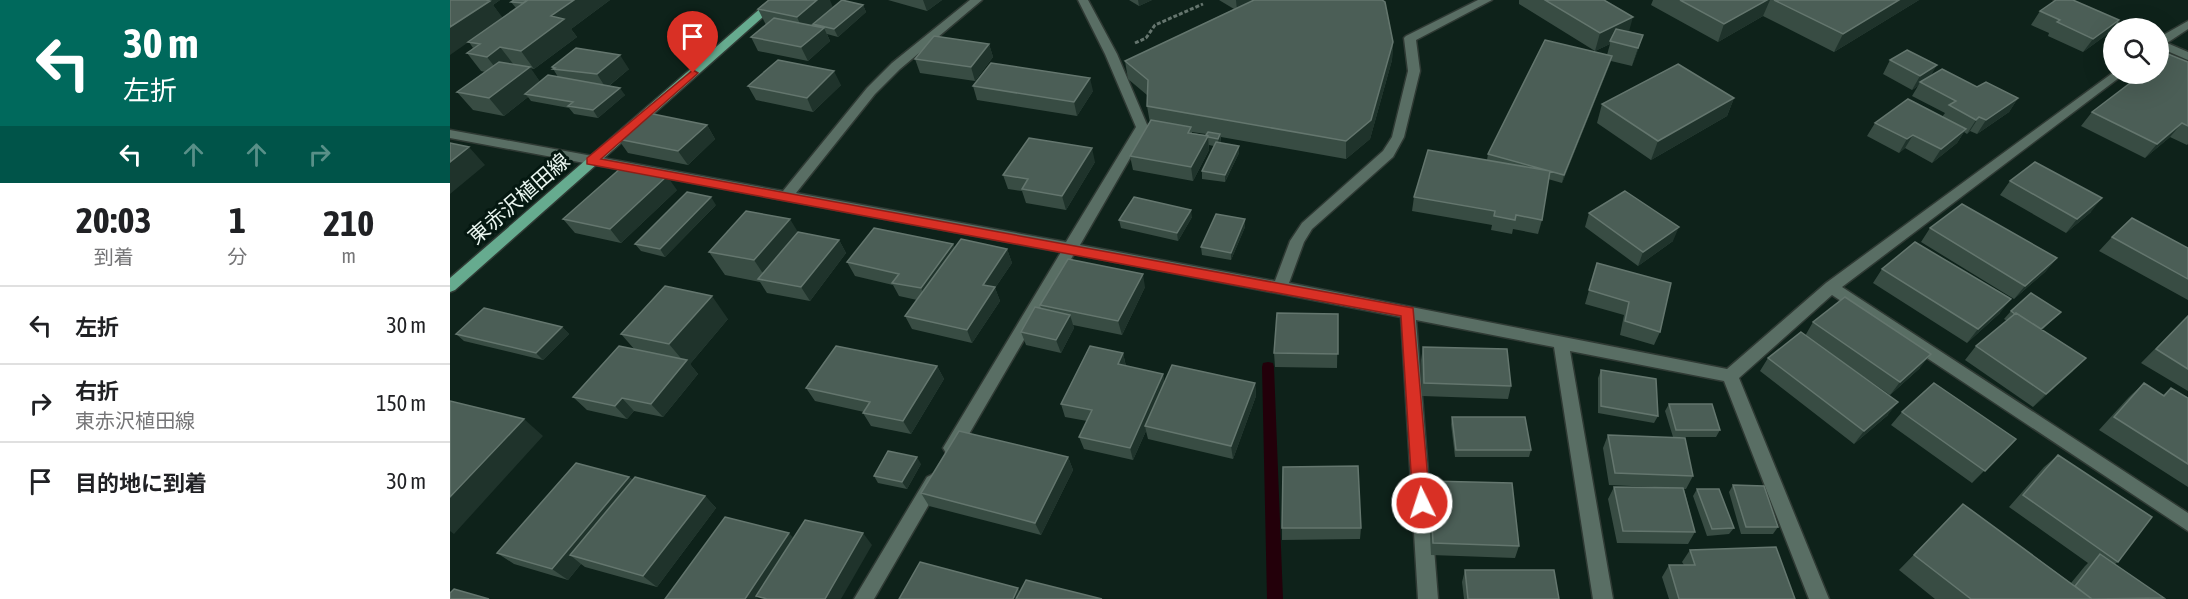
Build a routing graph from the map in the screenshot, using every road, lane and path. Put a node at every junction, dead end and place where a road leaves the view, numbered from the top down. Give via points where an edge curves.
1 (777, 0) edge
2 (977, 0) edge
3 (1083, 0) edge
4 (1487, 0) edge
5 (2059, 0) edge
6 (1203, 4) dead end
7 (2103, 19) edge
8 (2188, 24) edge
9 (2169, 36) edge
10 (2169, 47) edge
11 (1111, 54) junction
12 (2188, 56) edge
13 (2105, 84) edge
14 (450, 134) edge
15 (591, 161) junction
16 (786, 196) junction
17 (1069, 249) junction
18 (450, 285) edge
19 (1280, 287) junction
20 (1831, 287) junction
21 (1408, 312) junction
22 (1561, 343) junction
23 (1730, 376) junction
24 (2188, 523) edge
25 (864, 599) edge
26 (1428, 599) edge
27 (1603, 599) edge
28 (1819, 599) edge

1 - 15 main road, 東赤沢植田線
2 - 16 street via 870,91
3 - 11 street
4 - 19 street via 1410,38 1414,71 1398,137 1388,154 1306,226
5 - 7 street
6 - 11 path via 1155,26 1146,38
8 - 9 street
10 - 12 street
11 - 17 street via 1142,127
13 - 20 street
14 - 15 street
15 - 16 street
15 - 18 main road, 東赤沢植田線
16 - 17 street
17 - 19 street
17 - 25 street
19 - 21 street
20 - 23 street
20 - 24 street
21 - 22 street
21 - 26 street
22 - 23 street
22 - 27 street
23 - 28 street

